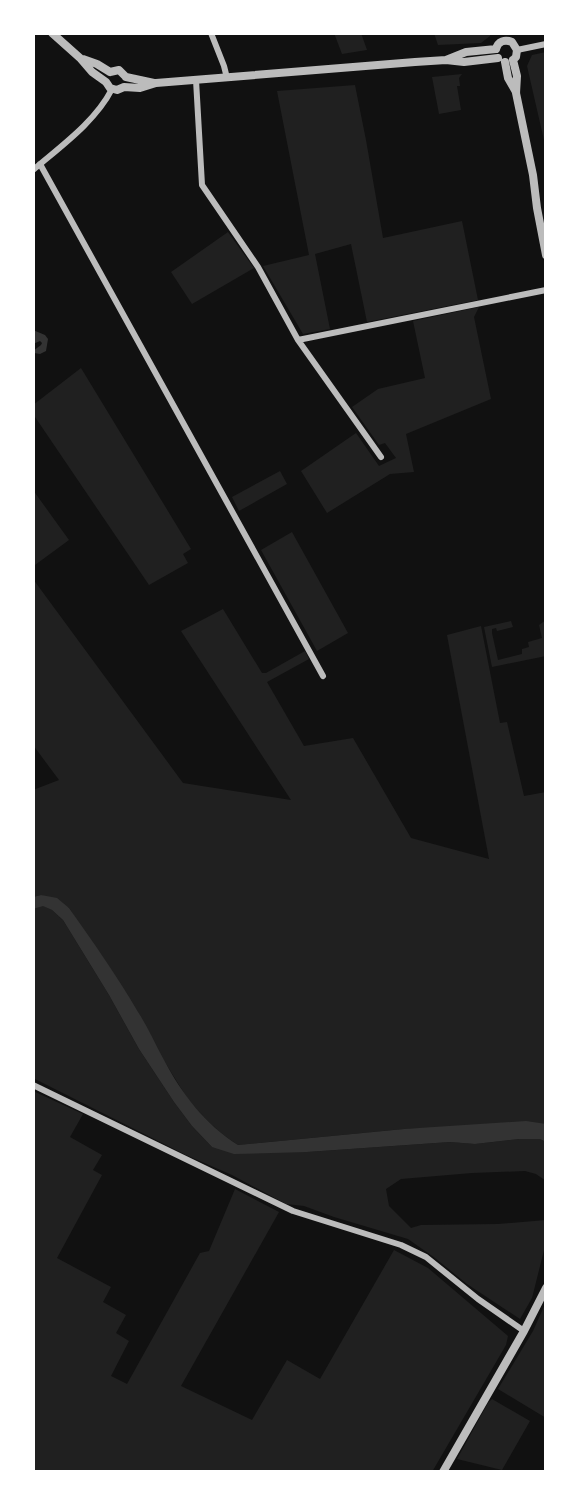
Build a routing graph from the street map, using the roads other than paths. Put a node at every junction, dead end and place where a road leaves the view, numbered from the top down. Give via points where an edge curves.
1 (52, 33) edge
2 (211, 33) edge
3 (503, 37) edge
4 (546, 44) edge
5 (496, 49) junction
6 (517, 50) junction
7 (80, 58) junction
8 (446, 60) junction
9 (505, 60) junction
10 (110, 72) junction
11 (126, 77) junction
12 (226, 78) junction
13 (196, 80) junction
14 (156, 83) junction
15 (109, 85) junction
16 (124, 87) junction
17 (40, 164) junction
18 (33, 170) edge
19 (546, 255) edge
20 (546, 290) edge
21 (298, 340) junction
22 (381, 457) dead end
23 (323, 676) dead end
24 (33, 1085) edge
25 (546, 1288) edge
26 (524, 1331) junction
27 (443, 1472) edge

1 - 7 street
2 - 12 street
3 - 5 street
3 - 6 street
4 - 6 street
5 - 8 street via 466,52
5 - 9 street
6 - 9 street via 516,57
7 - 10 street
7 - 15 street
8 - 9 street
8 - 12 street
9 - 19 street via 517,76 516,93
10 - 11 street via 119,70
10 - 15 street via 106,78
11 - 14 street
11 - 16 street
12 - 13 street
13 - 14 street
13 - 21 street via 202,185 258,267
14 - 16 street
15 - 16 street via 117,90
15 - 17 street via 103,103 87,122
17 - 18 street
17 - 23 street
20 - 21 street
21 - 22 street
24 - 26 street via 293,1211 426,1257
25 - 26 street
26 - 27 street

